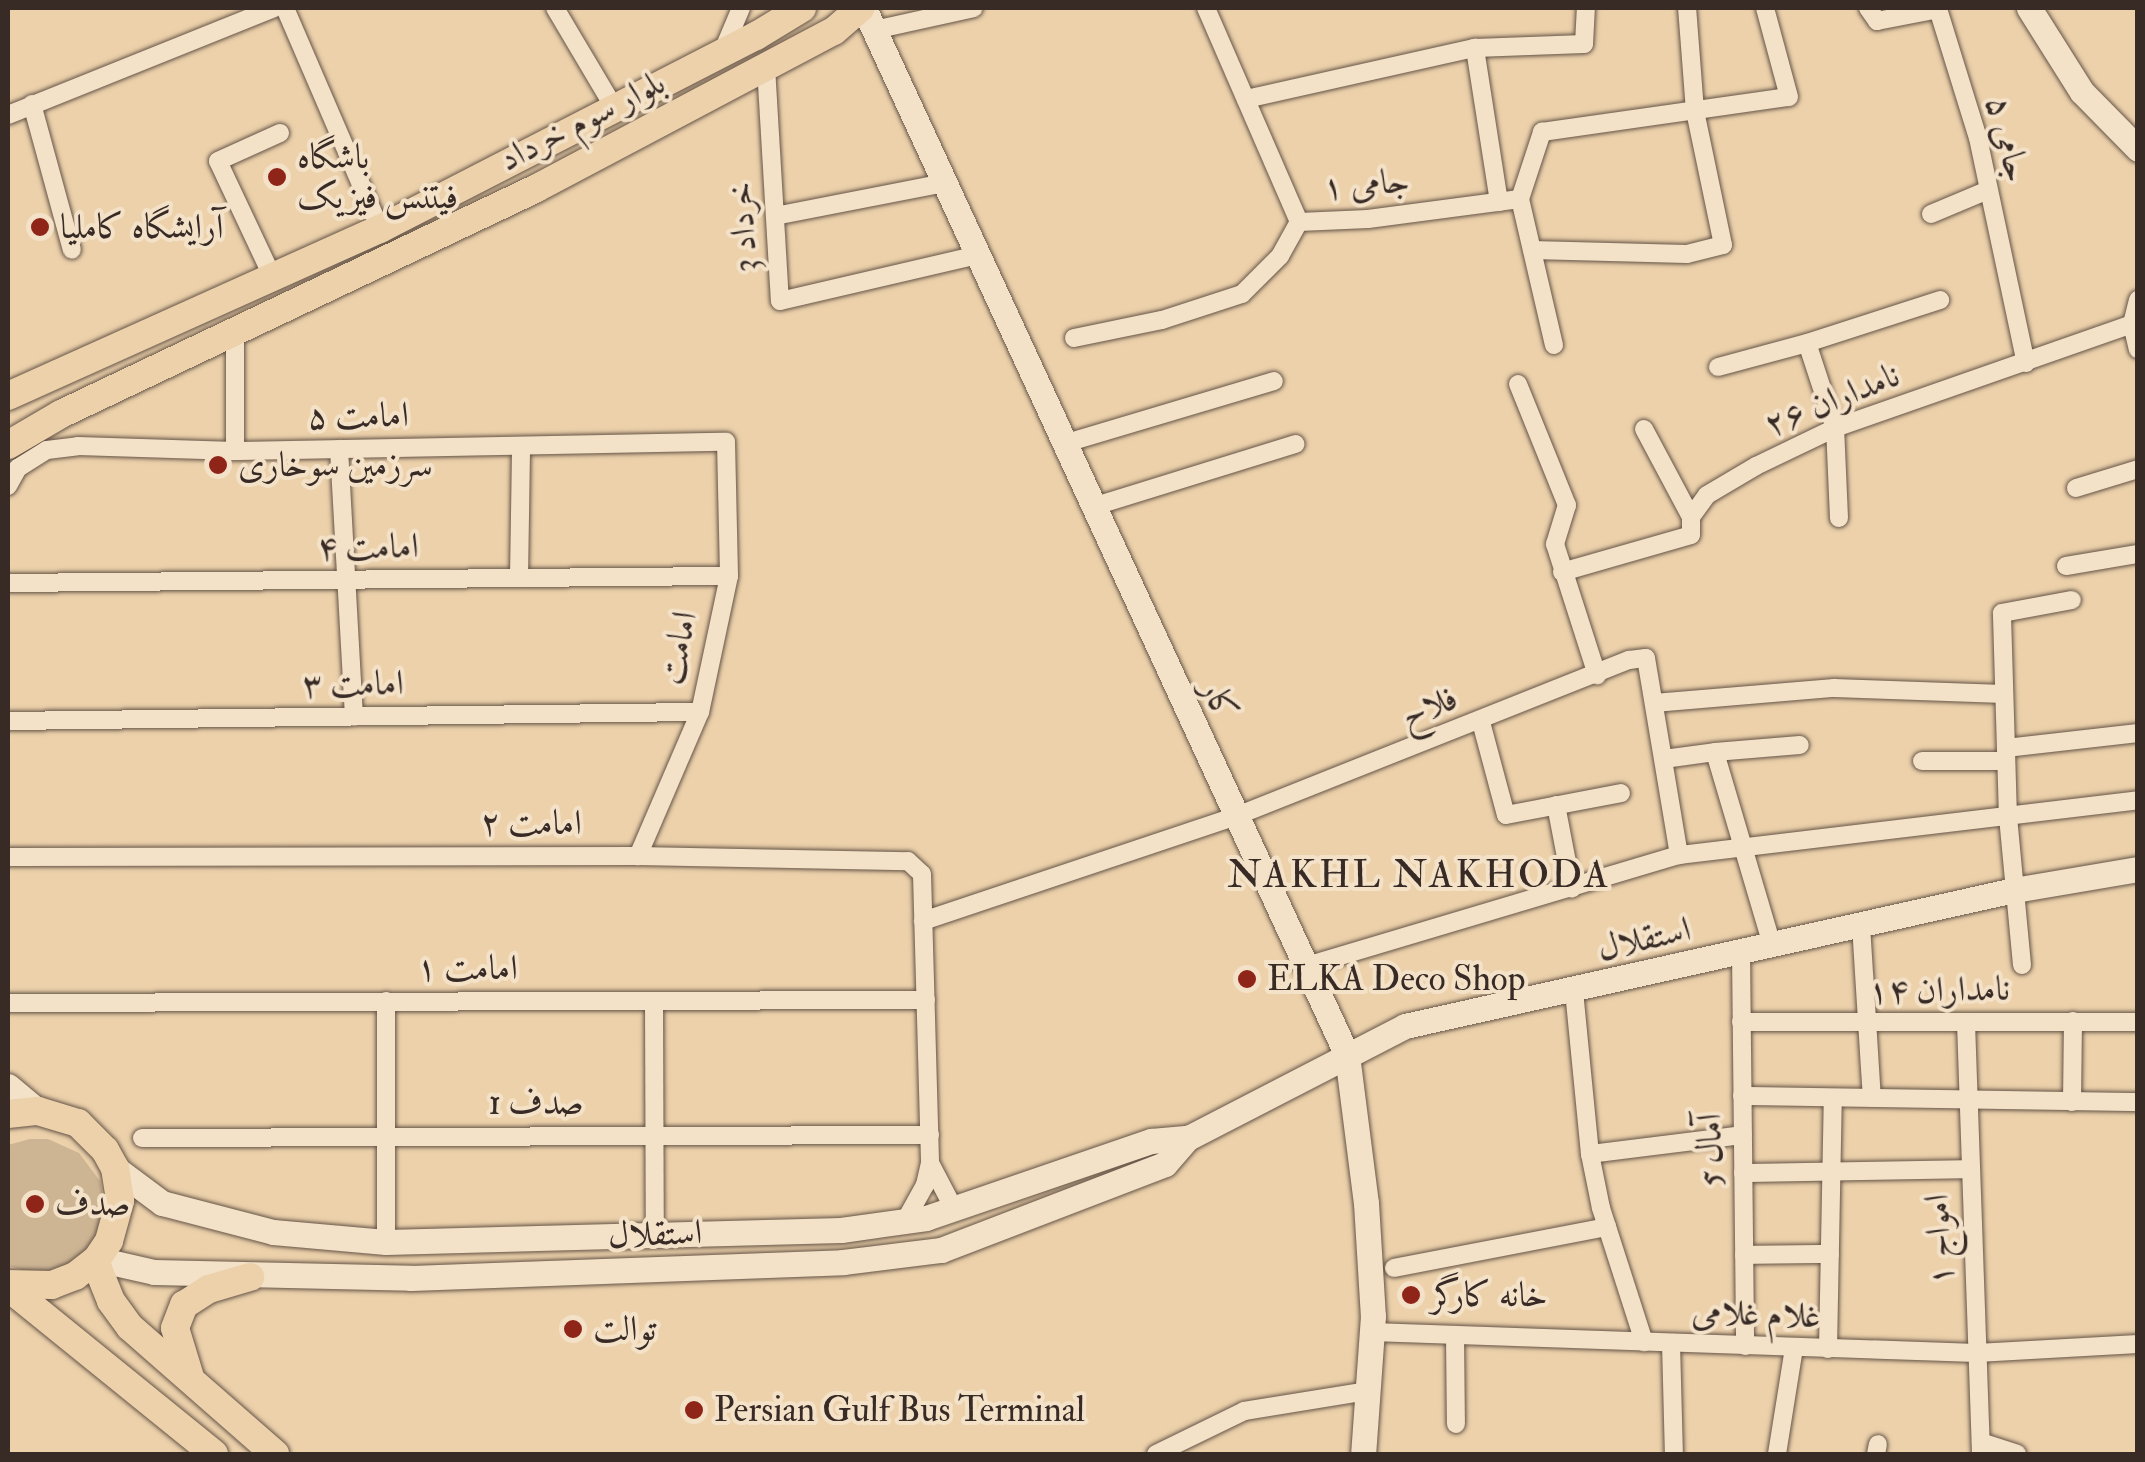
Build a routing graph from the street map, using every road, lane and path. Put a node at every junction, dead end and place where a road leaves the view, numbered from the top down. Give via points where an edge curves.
1 (274, 8) edge
2 (285, 8) edge
3 (555, 8) edge
4 (741, 8) edge
5 (802, 8) edge
6 (974, 8) edge
7 (1206, 8) edge
8 (1586, 8) edge
9 (1687, 8) edge
10 (1764, 8) edge
11 (1868, 8) edge
12 (2030, 8) edge
13 (866, 15) edge
14 (1475, 48) junction
15 (722, 53) junction
16 (766, 67) junction
17 (1246, 99) junction
18 (32, 104) junction
19 (615, 109) junction
20 (1695, 112) junction
21 (8, 115) edge
22 (280, 133) dead end
23 (2138, 149) edge
24 (944, 183) junction
25 (1988, 190) junction
26 (1520, 199) junction
27 (1500, 202) junction
28 (1930, 214) dead end
29 (774, 216) junction
30 (1298, 222) junction
31 (380, 229) junction
32 (72, 250) dead end
33 (1532, 250) junction
34 (977, 255) junction
35 (273, 278) junction
36 (1940, 300) dead end
37 (2138, 300) edge
38 (2132, 324) junction
39 (236, 334) junction
40 (1074, 338) dead end
41 (1807, 344) junction
42 (1554, 345) dead end
43 (2138, 348) edge
44 (2026, 363) junction
45 (1718, 367) dead end
46 (1274, 381) dead end
47 (1518, 384) dead end
48 (36, 385) junction
49 (8, 396) edge
50 (61, 414) junction
51 (1835, 428) junction
52 (1644, 429) dead end
53 (726, 442) joint
54 (1063, 444) junction
55 (1295, 444) dead end
56 (8, 445) edge
57 (521, 446) junction
58 (339, 450) junction
59 (235, 451) junction
60 (2138, 470) edge
61 (8, 486) edge
62 (2076, 488) dead end
63 (1092, 508) junction
64 (1691, 517) junction
65 (1839, 518) dead end
66 (2138, 554) edge
67 (2066, 566) dead end
68 (1562, 572) junction
69 (728, 576) junction
70 (518, 578) junction
71 (345, 580) junction
72 (8, 583) edge
73 (2072, 600) dead end
74 (1597, 676) junction
75 (2004, 694) junction
76 (1654, 703) junction
77 (700, 712) junction
78 (354, 717) junction
79 (8, 721) edge
80 (1481, 722) junction
81 (2138, 733) edge
82 (1800, 745) dead end
83 (1715, 752) junction
84 (2006, 754) junction
85 (1664, 758) junction
86 (1922, 761) dead end
87 (1621, 793) dead end
88 (2138, 800) edge
89 (1556, 805) junction
90 (1234, 817) junction
91 (2008, 818) junction
92 (1744, 844) junction
93 (1680, 855) junction
94 (638, 856) junction
95 (8, 857) edge
96 (2138, 869) edge
97 (1572, 888) junction
98 (2014, 890) junction
99 (923, 922) junction
100 (1862, 925) junction
101 (1772, 945) junction
102 (1740, 952) junction
103 (2022, 965) dead end
104 (1303, 967) junction
105 (1574, 990) junction
106 (654, 1000) junction
107 (926, 1000) junction
108 (386, 1001) junction
109 (8, 1003) edge
110 (2073, 1021) junction
111 (1741, 1022) junction
112 (1966, 1022) junction
113 (2138, 1022) edge
114 (1868, 1024) junction
115 (1347, 1055) junction
116 (8, 1086) edge
117 (1742, 1096) junction
118 (1833, 1098) junction
119 (1872, 1098) junction
120 (1968, 1100) junction
121 (2072, 1102) junction
122 (2138, 1102) edge
123 (38, 1111) junction
124 (8, 1114) edge
125 (930, 1135) junction
126 (1743, 1135) junction
127 (386, 1136) junction
128 (655, 1136) junction
129 (142, 1138) dead end
130 (1188, 1138) junction
131 (1590, 1154) junction
132 (930, 1164) junction
133 (115, 1168) junction
134 (1968, 1170) junction
135 (1743, 1173) junction
136 (1832, 1174) junction
137 (954, 1209) junction
138 (905, 1221) junction
139 (1607, 1227) junction
140 (655, 1235) junction
141 (386, 1242) junction
142 (1830, 1254) junction
143 (1744, 1256) junction
144 (96, 1260) junction
145 (1394, 1268) dead end
146 (250, 1278) junction
147 (8, 1285) edge
148 (1372, 1332) junction
149 (1455, 1335) junction
150 (1644, 1342) junction
151 (1670, 1344) junction
152 (2138, 1344) edge
153 (1746, 1346) junction
154 (1794, 1348) junction
155 (1828, 1350) junction
156 (1977, 1353) junction
157 (192, 1383) junction
158 (1368, 1391) junction
159 (1456, 1424) dead end
160 (1981, 1448) edge
161 (214, 1454) edge
162 (275, 1454) edge
163 (1156, 1454) edge
164 (1363, 1454) edge
165 (1674, 1454) edge
166 (1778, 1454) edge
167 (2017, 1454) edge

1 - 18 street
2 - 31 street
3 - 19 street
4 - 15 street
5 - 15 main road, بلوار سوم خرداد
6 - 13 street
7 - 17 street, جامی ۱
8 - 14 street via 1584,44
9 - 20 street
10 - 20 street via 1789,97
11 - 25 street, جامی ۵ via 1877,21 1938,9
12 - 23 street via 2082,92
13 - 16 main road, بلوار سوم خرداد
13 - 24 street, کار
14 - 17 street
14 - 27 street
15 - 19 main road, بلوار سوم خرداد
16 - 29 street, خرداد 3
16 - 39 main road, بلوار سوم خرداد via 535,189
17 - 30 street, جامی ۱
18 - 21 street
18 - 32 street
19 - 31 main road, بلوار سوم خرداد
20 - 26 street via 1542,132
20 - 33 street via 1723,245 1687,254
22 - 35 street via 218,161
24 - 29 street
24 - 34 street, کار
25 - 28 street
25 - 44 street, جامی ۵
26 - 27 street, جامی ۱
26 - 33 street
27 - 30 street, جامی ۱
29 - 34 street, خرداد 3 via 780,301
30 - 40 street via 1280,256 1242,294
31 - 35 main road, بلوار سوم خرداد
33 - 42 street
34 - 54 street, کار
35 - 48 main road, بلوار سوم خرداد
36 - 41 street
37 - 38 street
38 - 43 street
38 - 44 street, نامداران ۲۶
39 - 50 main road, بلوار سوم خرداد
39 - 59 street
41 - 45 street
41 - 51 street
44 - 51 street, نامداران ۲۶
46 - 54 street
47 - 68 street via 1568,505 1554,544
48 - 49 main road, بلوار سوم خرداد
48 - 50 main road via 37,409
50 - 56 main road, بلوار سوم خرداد
51 - 64 street, نامداران ۲۶ via 1707,496
51 - 65 street
52 - 64 street
53 - 57 street, امامت ۵
53 - 69 street, امامت
54 - 63 street, کار
55 - 63 street
57 - 58 street, امامت ۵
57 - 70 street
58 - 59 street, امامت ۵
58 - 71 street
59 - 61 street, امامت ۵ via 47,450 18,468
60 - 62 street
63 - 90 street, کار
64 - 68 street, نامداران ۲۶ via 1691,536
66 - 67 street
68 - 74 street
69 - 70 street, امامت ۴
69 - 77 street, امامت
70 - 71 street, امامت ۴
71 - 72 street, امامت ۴
71 - 78 street
73 - 75 street via 2002,612
74 - 76 street, فلاح via 1646,658
74 - 80 street, فلاح
75 - 76 street via 1834,688
75 - 84 street
76 - 85 street
77 - 78 street, امامت ۳
77 - 94 street, امامت
78 - 79 street, امامت ۳
80 - 89 street via 1506,816
80 - 90 street, فلاح
81 - 84 street
82 - 83 street
83 - 85 street
83 - 92 street
84 - 86 street
84 - 91 street
85 - 93 street
87 - 89 street
88 - 91 street
89 - 97 street
90 - 99 street, فلاح
90 - 104 street, کار
91 - 92 street
91 - 98 street
92 - 93 street
92 - 101 street
93 - 97 street
94 - 95 street, امامت ۲
94 - 99 street, امامت ۲ via 908,861 922,874
96 - 98 street, استقلال
97 - 104 street
98 - 100 street, استقلال
98 - 103 street
99 - 107 street, امامت ۲
100 - 101 street, استقلال
100 - 114 street
101 - 102 street, استقلال
102 - 105 street, استقلال
102 - 111 street, آمال 5
104 - 115 street, کار
105 - 115 street, استقلال via 1405,1026
105 - 131 street
106 - 107 street, امامت ۱
106 - 108 street, امامت ۱
106 - 128 street
107 - 125 street, امامت ۲
108 - 109 street, امامت ۱
108 - 127 street
110 - 112 street, نامداران ۱۴
110 - 113 street, نامداران ۱۴
110 - 121 street
111 - 114 street, نامداران ۱۴
111 - 117 street, آمال 5
112 - 114 street, نامداران ۱۴
112 - 120 street, امواج ۱
114 - 119 street
115 - 130 street, استقلال
115 - 148 street, کار via 1366,1204
116 - 123 street
117 - 118 street
117 - 126 street, آمال 5
118 - 119 street
118 - 136 street
119 - 120 street
120 - 121 street
120 - 134 street, امواج ۱
121 - 122 street
123 - 124 main road
123 - 133 main road via 78,1123
125 - 128 street, صدف 1
125 - 132 street, امامت ۲
126 - 131 street
126 - 135 street, آمال 5
127 - 128 street, صدف 1
127 - 129 street, صدف 1
127 - 141 street
128 - 140 street
130 - 137 street, استقلال via 1151,1140
130 - 146 street, استقلال via 1165,1164 941,1250 843,1262
131 - 139 street
132 - 137 street
132 - 138 street
133 - 141 street, استقلال via 162,1204 274,1232
133 - 144 main road via 117,1222
134 - 136 street
134 - 156 street, امواج ۱
135 - 136 street
135 - 143 street, آمال 5
136 - 142 street
137 - 138 street, استقلال
138 - 140 street, استقلال via 841,1230
139 - 145 street
139 - 150 street
140 - 141 street, استقلال
142 - 143 street
142 - 155 street
143 - 153 street, آمال 5
144 - 146 street, استقلال via 154,1272
144 - 147 main road via 52,1285
144 - 157 main road via 130,1328
146 - 157 main road via 194,1296 178,1316 178,1344
147 - 161 main road
148 - 149 street, غلام غلامی
148 - 158 street, کار
149 - 150 street, غلام غلامی
149 - 159 street
150 - 151 street, غلام غلامی
151 - 153 street, غلام غلامی
151 - 165 street
152 - 156 street, غلام غلامی
153 - 154 street, غلام غلامی
154 - 155 street, غلام غلامی
154 - 166 street
155 - 156 street, غلام غلامی
156 - 160 street, امواج ۱
157 - 162 main road
158 - 163 street via 1244,1410
158 - 164 street, کار
160 - 167 street

